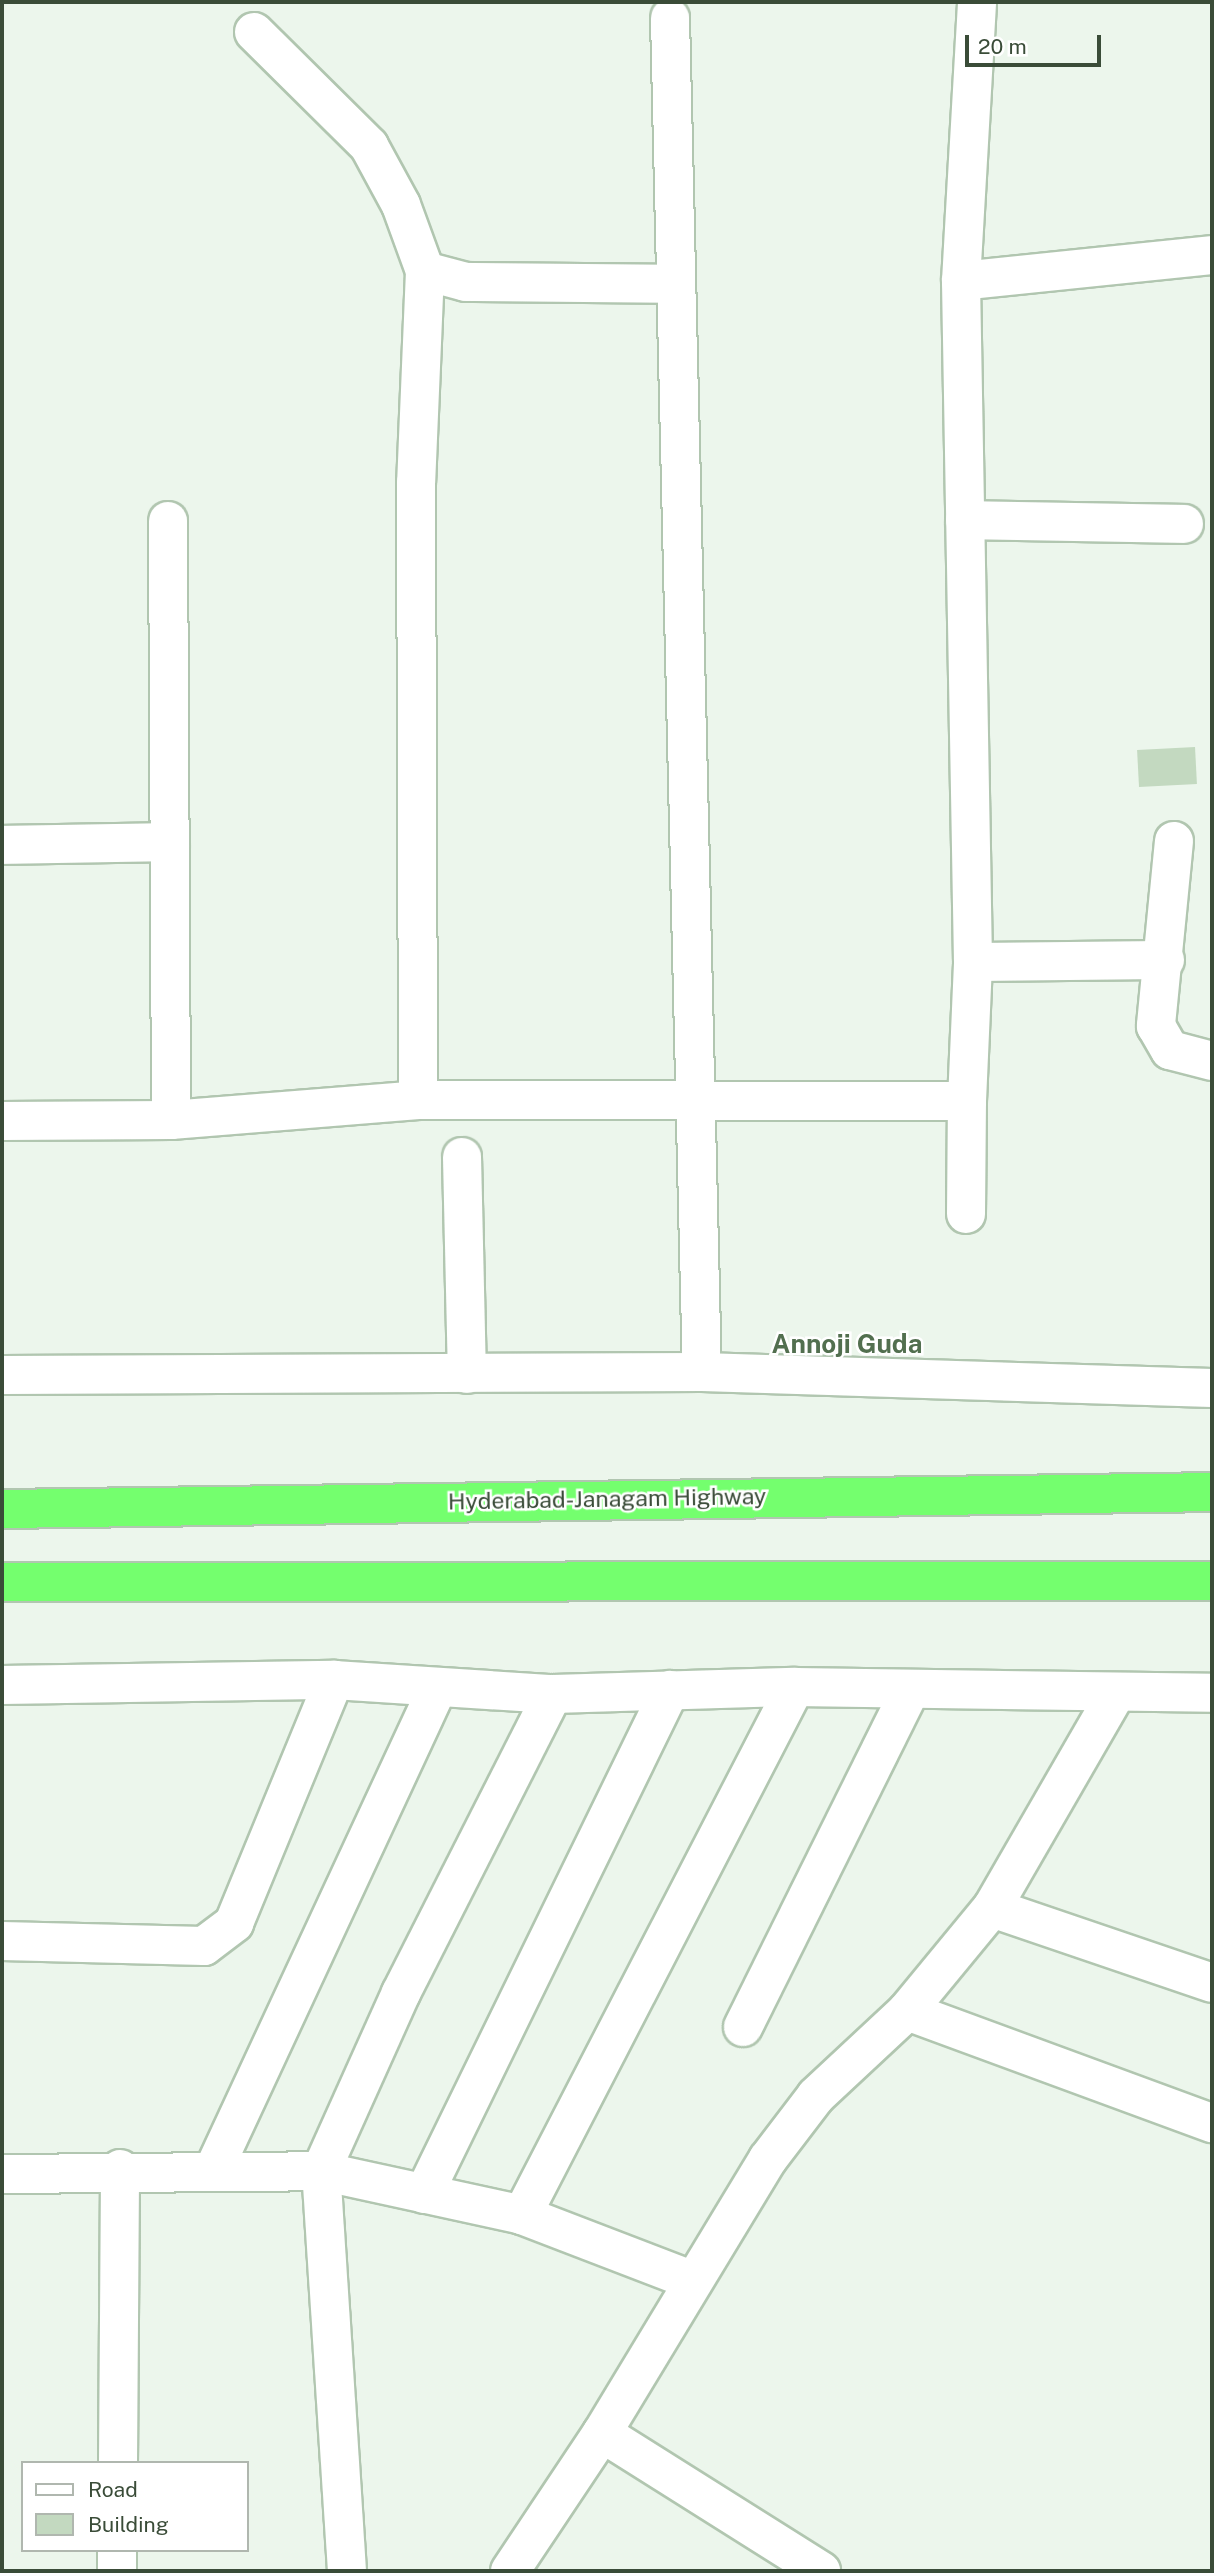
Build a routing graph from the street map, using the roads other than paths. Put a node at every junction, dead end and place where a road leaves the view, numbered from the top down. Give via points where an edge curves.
1 (977, 2) edge
2 (670, 18) dead end
3 (254, 32) dead end
4 (1212, 254) edge
5 (425, 271) junction
6 (961, 281) junction
7 (675, 284) junction
8 (965, 520) junction
9 (168, 521) dead end
10 (1184, 524) dead end
11 (1174, 841) dead end
12 (170, 842) junction
13 (2, 845) edge
14 (1165, 960) junction
15 (973, 962) junction
16 (1212, 1062) edge
17 (699, 1098) junction
18 (418, 1100) junction
19 (967, 1101) junction
20 (2, 1121) edge
21 (171, 1121) junction
22 (462, 1157) dead end
23 (966, 1214) dead end
24 (702, 1372) junction
25 (467, 1374) junction
26 (2, 1375) edge
27 (1212, 1388) edge
28 (1212, 1492) edge
29 (2, 1508) edge
30 (1212, 1581) edge
31 (2, 1582) edge
32 (334, 1680) junction
33 (2, 1685) edge
34 (795, 1687) junction
35 (437, 1689) junction
36 (670, 1690) junction
37 (909, 1693) junction
38 (1212, 1693) edge
39 (553, 1694) junction
40 (1115, 1695) junction
41 (992, 1908) junction
42 (2, 1941) edge
43 (1212, 1983) edge
44 (907, 2011) junction
45 (743, 2027) dead end
46 (1212, 2123) edge
47 (120, 2169) junction
48 (213, 2171) junction
49 (321, 2171) junction
50 (2, 2174) edge
51 (424, 2194) junction
52 (522, 2215) junction
53 (691, 2280) junction
54 (601, 2433) junction
55 (118, 2461) edge
56 (117, 2552) edge
57 (117, 2571) edge
58 (347, 2571) edge
59 (510, 2571) edge
60 (821, 2571) edge

1 - 6 street
2 - 7 street
3 - 5 street via 369,146 401,205
4 - 6 street
5 - 7 street via 466,282
5 - 18 street via 416,482
6 - 8 street
7 - 17 street
8 - 10 street
8 - 15 street
9 - 12 street
11 - 14 street
12 - 13 street
12 - 21 street
14 - 15 street
14 - 16 street via 1156,1026 1161,1040 1170,1050
15 - 19 street
17 - 18 street
17 - 19 street
17 - 24 street
18 - 21 street
19 - 23 street
20 - 21 street
22 - 25 street
24 - 25 street
24 - 27 street
25 - 26 street
28 - 29 highway, Hyderabad-Janagam Highway
30 - 31 highway
32 - 33 street
32 - 35 street
32 - 42 street via 234,1923 204,1946
34 - 36 street
34 - 37 street
34 - 52 street
35 - 39 street
35 - 48 street
36 - 39 street
36 - 51 street
37 - 40 street
37 - 45 street
38 - 40 street
39 - 49 street via 401,1993
40 - 41 street
41 - 43 street
41 - 44 street
44 - 46 street
44 - 53 street via 816,2096 768,2159
47 - 48 street
47 - 50 street
47 - 55 street
48 - 49 street
49 - 51 street
49 - 58 street
51 - 52 street
52 - 53 street
53 - 54 street
54 - 59 street
54 - 60 street
56 - 57 street

